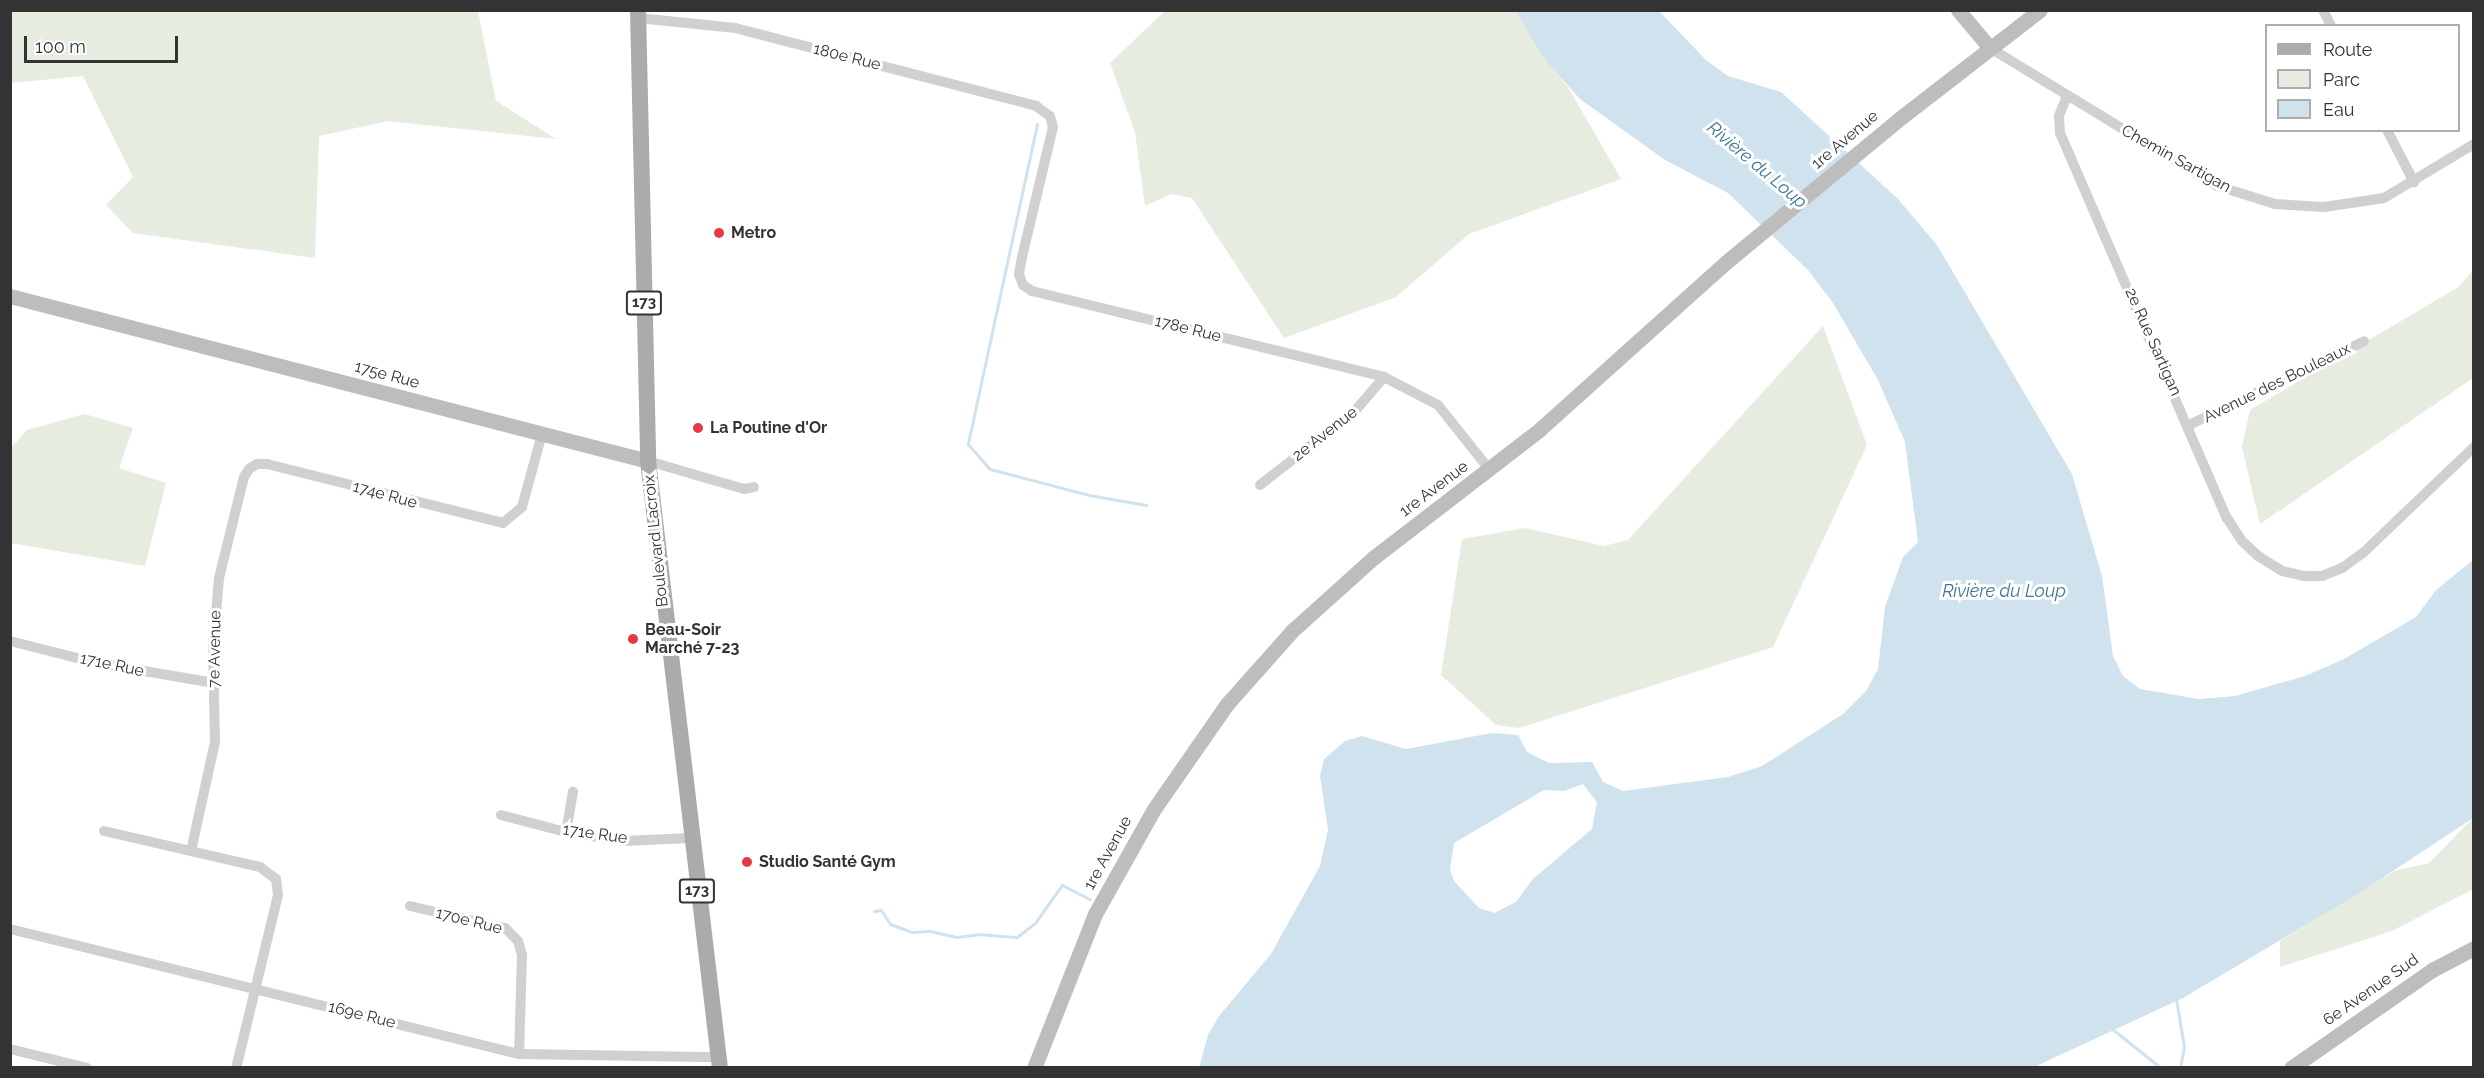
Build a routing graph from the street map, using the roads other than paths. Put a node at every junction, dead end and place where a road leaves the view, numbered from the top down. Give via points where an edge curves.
1 (1958, 10) edge
2 (2040, 10) edge
3 (2323, 10) edge
4 (638, 14) edge
5 (2330, 24) edge
6 (1990, 48) junction
7 (2067, 96) junction
8 (1050, 116) joint
9 (2388, 132) edge
10 (2474, 144) edge
11 (2414, 182) junction
12 (10, 296) edge
13 (2364, 341) dead end
14 (1384, 377) junction
15 (2189, 425) junction
16 (542, 434) junction
17 (2474, 447) edge
18 (648, 461) junction
19 (267, 464) joint
20 (1489, 469) junction
21 (1260, 485) dead end
22 (754, 487) dead end
23 (10, 641) edge
24 (214, 683) junction
25 (573, 792) dead end
26 (501, 815) dead end
27 (104, 831) dead end
28 (566, 832) junction
29 (690, 838) junction
30 (191, 851) junction
31 (410, 906) dead end
32 (10, 929) edge
33 (2474, 948) edge
34 (255, 989) junction
35 (10, 1048) edge
36 (519, 1054) junction
37 (719, 1062) edge
38 (87, 1068) edge
39 (236, 1068) edge
40 (1034, 1068) edge
41 (2291, 1068) edge

1 - 6 main road
2 - 6 main road, 1re Avenue
3 - 5 street
4 - 8 street, 180e Rue via 735,28 1036,105
4 - 18 main road, Boulevard Lacroix / 173
6 - 7 street, Chemin Sartigan
6 - 20 main road, 1re Avenue via 1725,263 1539,430
7 - 11 street, Chemin Sartigan via 2217,186 2275,204 2324,207 2384,198
7 - 15 street, 2e Rue Sartigan via 2059,116 2060,133
8 - 14 street, 178e Rue via 1052,137 1019,274 1023,285 1032,291
9 - 11 street
10 - 11 street, Chemin Sartigan
12 - 16 main road, 175e Rue
13 - 15 street, Avenue des Bouleaux
14 - 20 street, 178e Rue via 1438,405
14 - 21 street, 2e Avenue via 1355,411
15 - 17 street, 2e Rue Sartigan via 2227,518 2242,541 2282,571 2322,576 2363,553
16 - 18 main road, 175e Rue
16 - 19 street, 174e Rue via 522,507 503,523
18 - 22 street, 175e Rue via 744,489
18 - 29 main road, Boulevard Lacroix / 173
19 - 24 street, 7e Avenue via 256,464 244,477 219,578
20 - 40 main road, 1re Avenue via 1330,592 1227,704 1154,809 1101,904
23 - 24 street, 171e Rue via 97,663
24 - 30 street, 7e Avenue via 212,766
25 - 28 street
26 - 28 street, 171e Rue
27 - 30 street
28 - 29 street, 171e Rue via 624,841
29 - 37 main road, Boulevard Lacroix / 173
30 - 34 street via 260,867 276,879 278,895
31 - 36 street, 170e Rue via 505,928 518,941 522,955
32 - 34 street, 169e Rue
33 - 41 main road, 6e Avenue Sud via 2432,970
34 - 36 street, 169e Rue
34 - 39 street
35 - 38 street
36 - 37 street, 169e Rue

